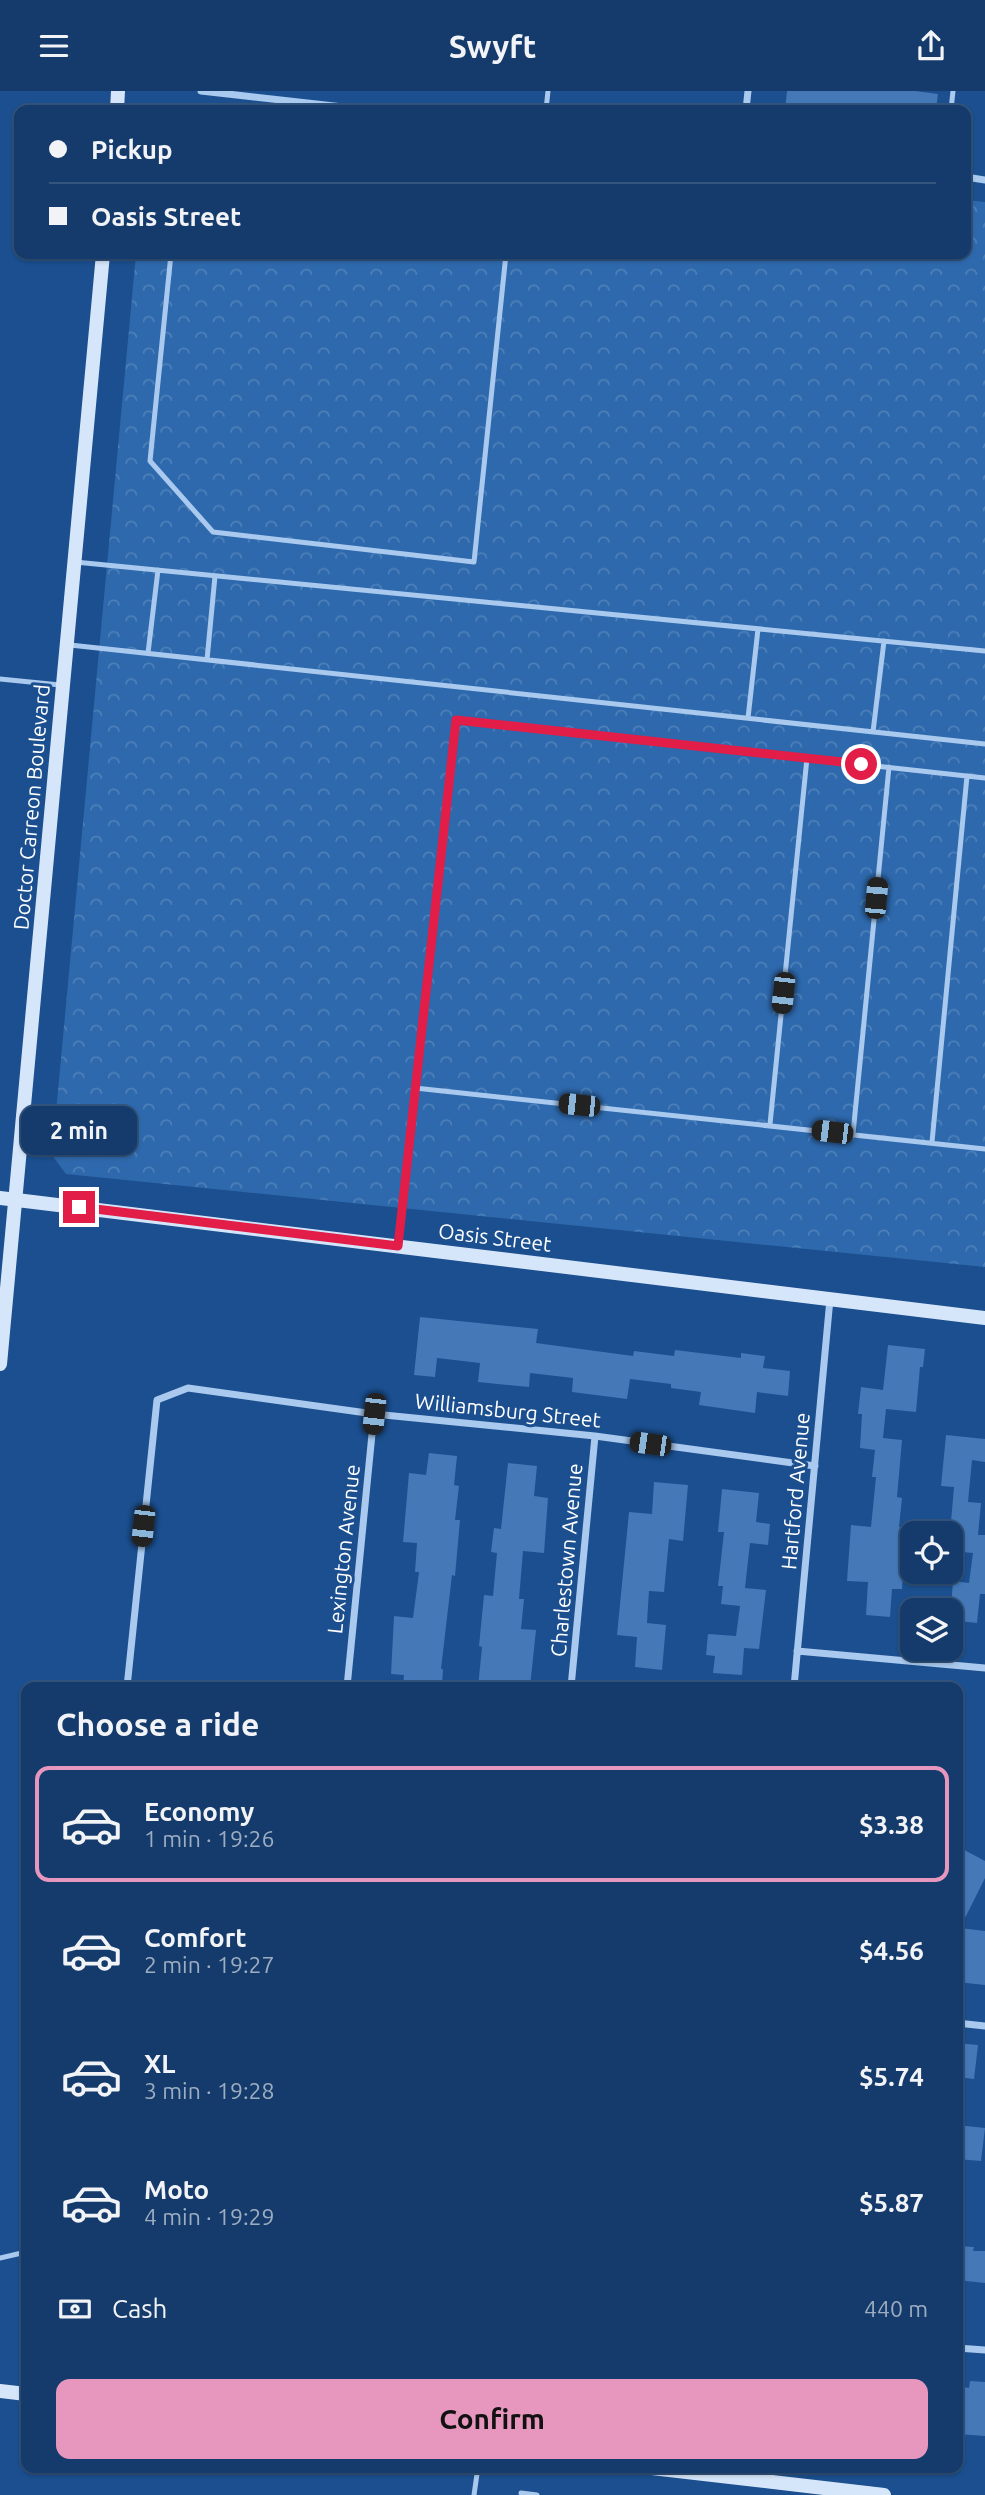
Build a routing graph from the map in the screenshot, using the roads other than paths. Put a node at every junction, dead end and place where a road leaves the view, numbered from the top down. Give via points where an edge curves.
1 (201, 91) edge
2 (256, 94) edge
3 (334, 105) edge
4 (103, 259) edge
5 (170, 259) edge
6 (505, 259) edge
7 (75, 562) junction
8 (158, 570) junction
9 (215, 576) junction
10 (758, 629) junction
11 (884, 641) junction
12 (67, 645) junction
13 (985, 651) edge
14 (148, 653) junction
15 (207, 660) junction
16 (0, 679) edge
17 (63, 685) junction
18 (748, 719) junction
19 (873, 732) junction
20 (985, 744) edge
21 (807, 758) junction
22 (889, 767) junction
23 (967, 776) junction
24 (985, 778) edge
25 (415, 1088) junction
26 (770, 1124) junction
27 (853, 1134) junction
28 (932, 1142) junction
29 (985, 1149) edge
30 (0, 1198) edge
31 (16, 1200) junction
32 (398, 1246) junction
33 (830, 1299) junction
34 (985, 1318) edge
35 (0, 1364) edge
36 (374, 1414) junction
37 (595, 1436) junction
38 (815, 1465) junction
39 (797, 1651) junction
40 (985, 1668) edge
41 (127, 1682) edge
42 (347, 1682) edge
43 (571, 1682) edge
44 (794, 1682) edge
45 (963, 2024) edge
46 (985, 2026) edge
47 (21, 2253) edge
48 (0, 2258) edge
49 (963, 2348) edge
50 (985, 2350) edge
51 (0, 2391) edge
52 (21, 2394) edge
53 (477, 2473) edge
54 (695, 2473) edge
55 (521, 2493) dead end
56 (474, 2495) edge
57 (537, 2495) edge
58 (884, 2495) edge

1 - 2 street
2 - 3 street
4 - 7 main road, Doctor Carreon Boulevard
5 - 6 lane via 150,461 213,532 474,562
7 - 8 lane
7 - 12 main road, Doctor Carreon Boulevard
8 - 9 lane
8 - 14 lane
9 - 10 lane
9 - 15 lane
10 - 11 lane
10 - 18 lane
11 - 13 lane
11 - 19 lane
12 - 14 lane
12 - 17 main road, Doctor Carreon Boulevard
14 - 15 lane
15 - 18 lane
16 - 17 lane
17 - 31 main road, Doctor Carreon Boulevard
18 - 19 lane
19 - 20 lane
21 - 22 lane
21 - 25 lane via 456,720
21 - 26 lane
22 - 23 lane
22 - 27 lane
23 - 24 lane
23 - 28 lane
25 - 26 lane
25 - 32 lane
26 - 27 lane
27 - 28 lane
28 - 29 lane
30 - 31 main road, Oasis Street
31 - 32 main road, Oasis Street
31 - 35 main road, Doctor Carreon Boulevard
32 - 33 main road, Oasis Street
33 - 34 main road, Oasis Street
33 - 38 street, Hartford Avenue
36 - 37 street, Williamsburg Street
36 - 41 street, Williamsburg Street via 188,1388 157,1400
36 - 42 street, Lexington Avenue
37 - 38 street, Williamsburg Street
37 - 43 street, Charlestown Avenue
38 - 39 street, Hartford Avenue
39 - 40 street
39 - 44 street, Hartford Avenue
45 - 46 street
47 - 48 lane
49 - 50 street
51 - 52 main road
53 - 56 lane
54 - 58 main road
55 - 57 lane

